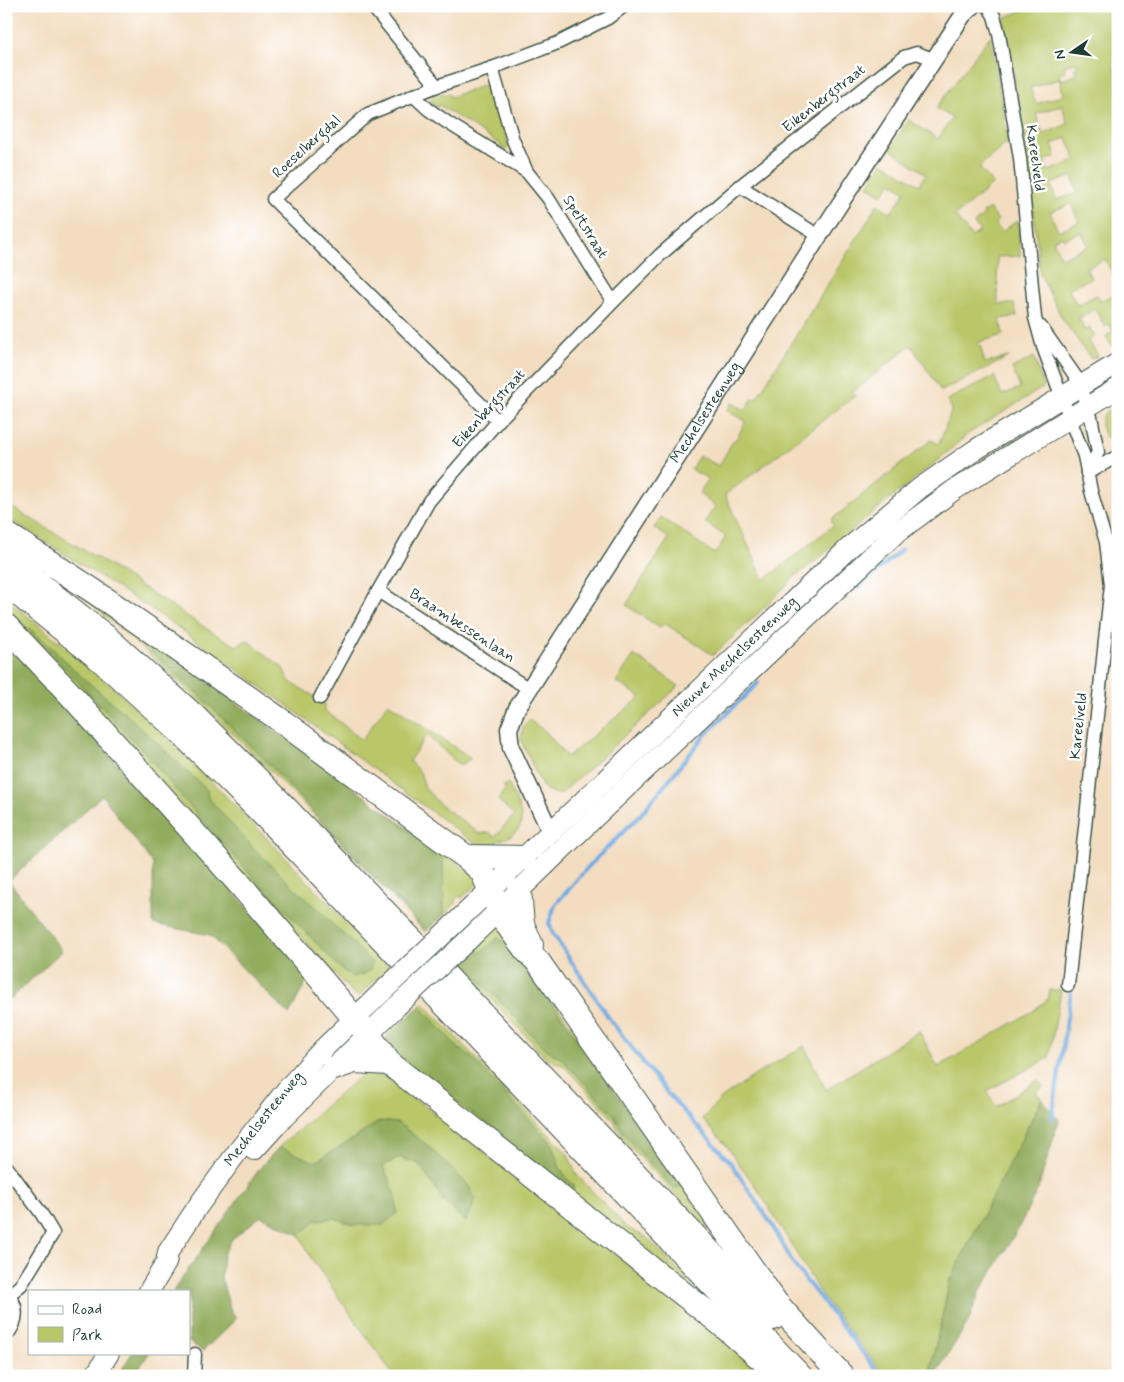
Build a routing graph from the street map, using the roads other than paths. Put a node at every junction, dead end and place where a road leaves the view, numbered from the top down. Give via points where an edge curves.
1 (372, 6) edge
2 (624, 6) edge
3 (973, 6) edge
4 (988, 6) edge
5 (933, 60) junction
6 (492, 68) junction
7 (436, 86) junction
8 (413, 95) junction
9 (528, 172) junction
10 (740, 186) junction
11 (818, 236) junction
12 (613, 302) junction
13 (1035, 318) junction
14 (1118, 362) edge
15 (1080, 386) junction
16 (1118, 388) edge
17 (1062, 396) junction
18 (1088, 406) junction
19 (1070, 418) junction
20 (498, 421) junction
21 (1118, 456) edge
22 (1087, 472) junction
23 (6, 534) edge
24 (6, 558) edge
25 (6, 584) edge
26 (378, 591) junction
27 (6, 626) edge
28 (529, 689) junction
29 (320, 698) dead end
30 (551, 833) junction
31 (559, 852) junction
32 (466, 857) junction
33 (524, 858) junction
34 (519, 890) junction
35 (495, 899) junction
36 (539, 963) junction
37 (1068, 984) dead end
38 (383, 991) joint
39 (397, 1006) joint
40 (362, 1026) junction
41 (389, 1063) junction
42 (334, 1068) junction
43 (306, 1081) junction
44 (6, 1166) edge
45 (150, 1290) edge
46 (7, 1294) edge
47 (6, 1336) edge
48 (108, 1354) edge
49 (195, 1354) dead end
50 (95, 1376) edge
51 (194, 1376) edge
52 (781, 1376) edge
53 (800, 1376) edge
54 (827, 1376) edge
55 (842, 1376) edge

1 - 7 street
2 - 6 street, Roeselbergdal via 608,18 558,43
3 - 5 street, Mechelsesteenweg via 963,15
4 - 13 street, Kareelveld via 998,34 1020,158
5 - 10 street, Eikenbergstraat via 917,53 904,57
5 - 11 street, Mechelsesteenweg
6 - 7 street, Roeselbergdal
6 - 9 street, Speltstraat via 513,140
7 - 8 street, Roeselbergdal
8 - 9 street, Speltstraat via 448,123
8 - 20 street, Roeselbergdal via 368,114 273,199
9 - 12 street, Speltstraat via 548,198
10 - 11 street
10 - 12 street, Eikenbergstraat via 660,255
11 - 28 street, Mechelsesteenweg
12 - 20 street, Eikenbergstraat
13 - 15 street, Kareelveld
13 - 17 street, Kareelveld
14 - 15 main road, Nieuwe Mechelsesteenweg
15 - 17 main road, Nieuwe Mechelsesteenweg
15 - 18 street, Kareelveld
16 - 18 main road, Nieuwe Mechelsesteenweg
17 - 19 street, Kareelveld
17 - 30 main road, Nieuwe Mechelsesteenweg via 920,488 850,547
18 - 19 main road, Nieuwe Mechelsesteenweg
18 - 22 street, Kareelveld via 1098,452
19 - 22 street, Kareelveld
19 - 31 main road, Nieuwe Mechelsesteenweg via 940,499 894,534
20 - 26 street, Eikenbergstraat via 429,500
21 - 22 street
22 - 37 street, Kareelveld via 1106,542 1110,585
23 - 32 highway via 268,711
24 - 54 highway via 106,637 195,717
25 - 53 highway via 100,659 261,812
26 - 28 street, Braambessenlaan
26 - 29 street, Eikenbergstraat
27 - 40 highway via 237,881
28 - 30 street, Mechelsesteenweg via 509,729 511,748
30 - 31 main road
30 - 33 main road, Nieuwe Mechelsesteenweg
31 - 34 main road, Nieuwe Mechelsesteenweg
32 - 33 highway
32 - 35 highway via 482,870
33 - 35 main road, Nieuwe Mechelsesteenweg
34 - 35 main road, Nieuwe Mechelsesteenweg
34 - 36 highway via 522,924
35 - 36 highway via 504,920
35 - 38 main road, Nieuwe Mechelsesteenweg, bridge via 453,925
35 - 39 main road, Nieuwe Mechelsesteenweg, bridge via 467,941
36 - 55 highway via 776,1303
38 - 40 main road, Mechelsesteenweg
39 - 40 main road, Mechelsesteenweg
40 - 41 highway
40 - 42 main road, Mechelsesteenweg
40 - 43 main road, Mechelsesteenweg via 322,1050
41 - 42 highway via 354,1062
41 - 52 highway via 719,1322
42 - 43 main road, Mechelsesteenweg
43 - 45 main road, Mechelsesteenweg via 283,1118 237,1171 178,1257 166,1264
44 - 46 street via 53,1233 21,1285
46 - 47 street via 13,1301 16,1317
48 - 50 main road
49 - 51 street

